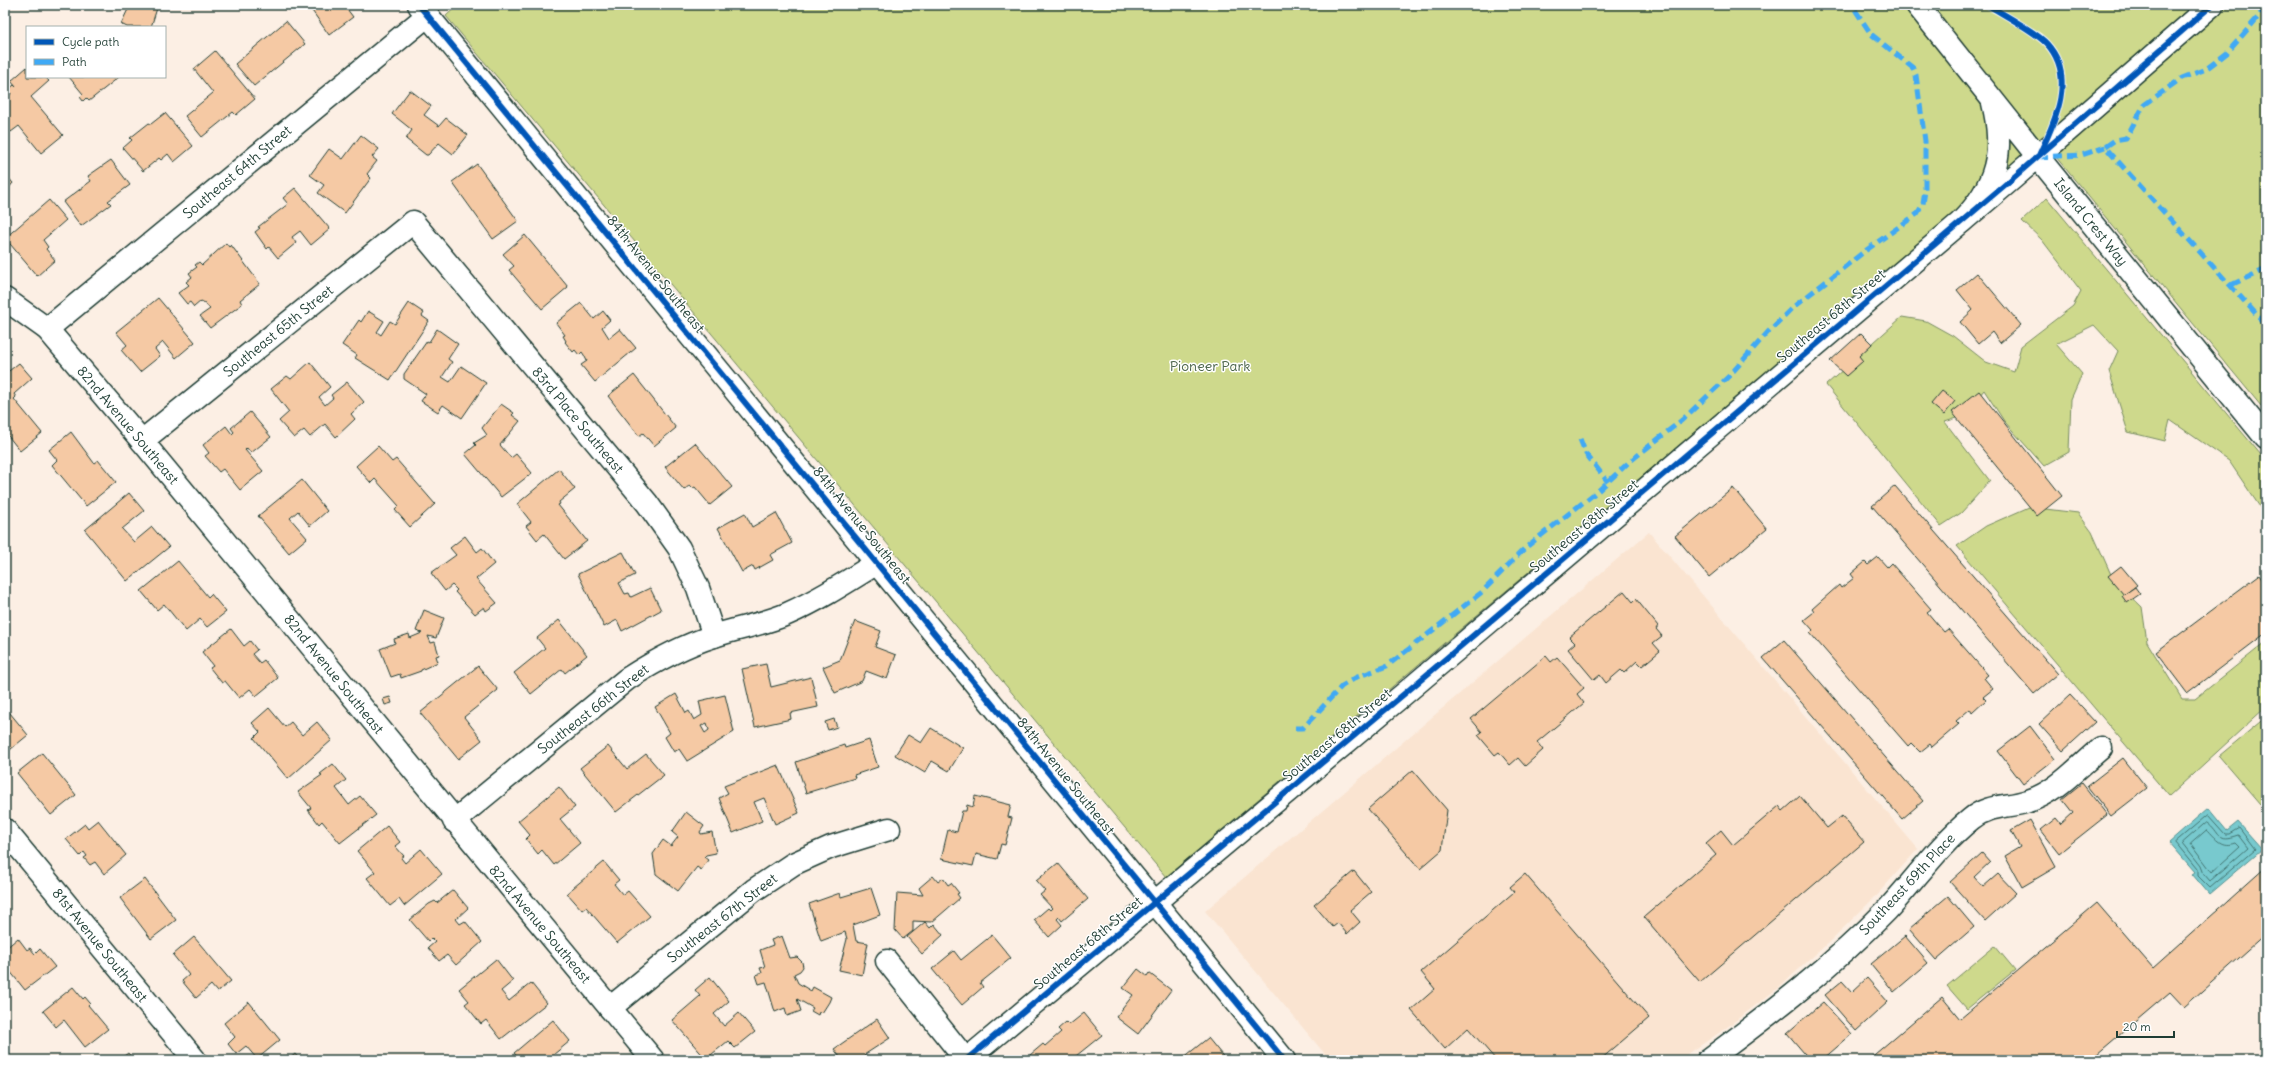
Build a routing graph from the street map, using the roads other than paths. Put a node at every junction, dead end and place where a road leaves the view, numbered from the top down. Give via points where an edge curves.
1 (1917, 5) edge
2 (2212, 5) edge
3 (423, 10) edge
4 (1993, 100) junction
5 (2038, 157) junction
6 (1962, 221) junction
7 (413, 222) joint
8 (5, 299) edge
9 (47, 329) junction
10 (2266, 438) edge
11 (142, 441) junction
12 (877, 563) junction
13 (714, 636) junction
14 (2101, 748) dead end
15 (454, 821) junction
16 (889, 829) dead end
17 (5, 830) edge
18 (1155, 904) junction
19 (887, 961) dead end
20 (610, 1008) junction
21 (195, 1060) edge
22 (653, 1060) edge
23 (966, 1060) edge
24 (1284, 1060) edge
25 (1708, 1060) edge

1 - 4 street, Island Crest Way
2 - 5 street, Southeast 68th Street
3 - 9 street, Southeast 64th Street
3 - 12 street, 84th Avenue Southeast
4 - 5 street, Island Crest Way
4 - 6 street via 1999,137 1994,174 1976,207
5 - 6 street, Southeast 68th Street
5 - 10 street, Island Crest Way
6 - 18 street, Southeast 68th Street
7 - 11 street, Southeast 65th Street
7 - 13 street, 83rd Place Southeast via 647,504 675,542 698,588
8 - 9 street, 82nd Avenue Southeast
9 - 11 street, 82nd Avenue Southeast
11 - 15 street, 82nd Avenue Southeast
12 - 13 street, Southeast 66th Street via 817,600 786,615
12 - 18 street, 84th Avenue Southeast
13 - 15 street, Southeast 66th Street via 671,652 627,678
14 - 25 street, Southeast 69th Place via 2040,796 2027,802 1992,807 1973,817 1958,829 1886,910 1853,942 1781,1004
15 - 20 street, 82nd Avenue Southeast
16 - 20 street, Southeast 67th Street via 831,847 793,864 754,890
17 - 21 street, 81st Avenue Southeast
18 - 23 street, Southeast 68th Street
18 - 24 street, 84th Avenue Southeast
19 - 23 street
20 - 22 street, 82nd Avenue Southeast

